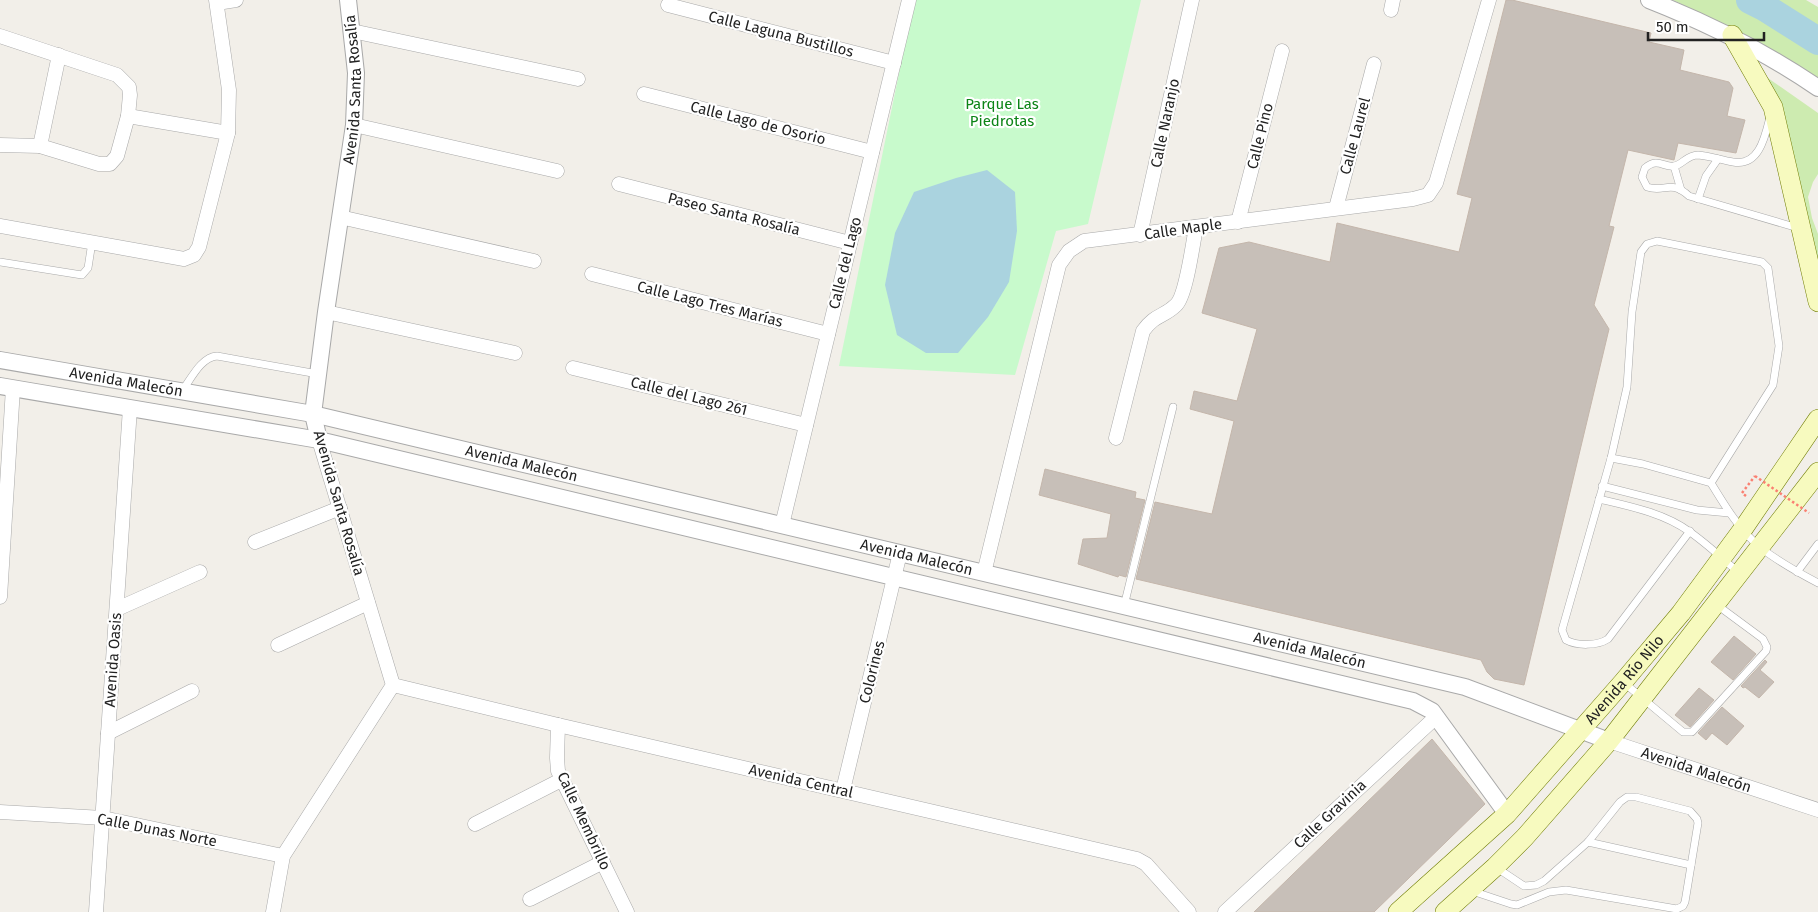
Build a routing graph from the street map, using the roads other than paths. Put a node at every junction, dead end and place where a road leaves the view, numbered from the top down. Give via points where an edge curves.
1 (236, 0) edge
2 (348, 0) edge
3 (909, 0) edge
4 (1489, 0) edge
5 (1649, 0) edge
6 (217, 1) edge
7 (668, 5) dead end
8 (1191, 6) edge
9 (352, 31) junction
10 (1732, 35) junction
11 (0, 36) edge
12 (1282, 51) dead end
13 (59, 56) junction
14 (894, 63) junction
15 (1374, 64) dead end
16 (578, 79) dead end
17 (1818, 88) edge
18 (644, 94) dead end
19 (1773, 107) junction
20 (128, 116) junction
21 (354, 125) junction
22 (228, 132) junction
23 (0, 145) edge
24 (40, 146) junction
25 (872, 152) junction
26 (1718, 159) junction
27 (1674, 166) junction
28 (557, 171) dead end
29 (619, 184) dead end
30 (1682, 190) junction
31 (1698, 199) junction
32 (1336, 208) junction
33 (340, 217) junction
34 (1238, 222) junction
35 (0, 226) edge
36 (1196, 227) junction
37 (1801, 229) junction
38 (1140, 235) junction
39 (92, 242) junction
40 (850, 243) junction
41 (534, 261) dead end
42 (0, 262) edge
43 (592, 274) dead end
44 (1818, 302) edge
45 (326, 312) junction
46 (828, 334) junction
47 (515, 353) dead end
48 (0, 360) edge
49 (572, 368) dead end
50 (318, 374) junction
51 (7, 387) edge
52 (182, 392) junction
53 (1173, 407) dead end
54 (130, 408) junction
55 (313, 414) junction
56 (1818, 419) edge
57 (806, 424) junction
58 (1116, 438) dead end
59 (319, 440) junction
60 (1611, 458) junction
61 (1818, 472) edge
62 (1711, 483) junction
63 (1602, 486) junction
64 (1599, 499) junction
65 (340, 508) junction
66 (1730, 513) junction
67 (782, 525) junction
68 (1743, 529) junction
69 (1690, 531) junction
70 (255, 542) dead end
71 (1818, 544) edge
72 (1760, 547) junction
73 (900, 553) junction
74 (1722, 558) junction
75 (200, 572) dead end
76 (1797, 572) junction
77 (984, 573) junction
78 (1740, 573) junction
79 (895, 577) junction
80 (1818, 584) edge
81 (0, 597) edge
82 (368, 603) junction
83 (1716, 604) junction
84 (1124, 606) junction
85 (117, 609) junction
86 (278, 645) dead end
87 (1623, 682) junction
88 (393, 685) junction
89 (192, 691) dead end
90 (1642, 697) junction
91 (1436, 717) junction
92 (558, 725) junction
93 (1580, 730) junction
94 (108, 733) junction
95 (1609, 741) junction
96 (562, 780) junction
97 (844, 790) junction
98 (1818, 810) edge
99 (0, 812) edge
100 (1508, 814) junction
101 (103, 818) junction
102 (475, 824) dead end
103 (1588, 842) junction
104 (283, 856) junction
105 (603, 862) junction
106 (1691, 865) junction
107 (1496, 867) junction
108 (1470, 890) junction
109 (530, 899) dead end
110 (96, 912) edge
111 (273, 912) edge
112 (627, 912) edge
113 (1189, 912) edge
114 (1225, 912) edge
115 (1398, 912) edge
116 (1444, 912) edge

1 - 6 street
2 - 9 street, Avenida Santa Rosalía
3 - 14 street, Calle del Lago
4 - 32 street, Calle Maple via 1436,183 1428,195
5 - 10 street
6 - 22 street via 229,90
7 - 14 street, Calle Laguna Bustillos
8 - 38 street, Calle Naranjo
9 - 16 street
9 - 21 street, Avenida Santa Rosalía via 356,73
10 - 17 street
10 - 19 main road
11 - 13 street
12 - 34 street, Calle Pino
13 - 20 street via 123,79 129,87
13 - 24 street
14 - 25 street, Calle del Lago
15 - 32 street, Calle Laurel
18 - 25 street, Calle Lago de Osorio
19 - 26 lane via 1755,156 1744,162
19 - 37 main road
20 - 22 street
20 - 24 street via 117,156 110,164 99,164
21 - 28 street
21 - 33 street, Avenida Santa Rosalía
22 - 39 street via 194,255 184,259
23 - 24 street
25 - 40 street, Calle del Lago
26 - 27 lane via 1698,155
26 - 31 lane via 1706,176
27 - 30 lane
27 - 30 lane via 1648,165 1642,174 1644,183 1652,188 1671,186
29 - 40 street, Paseo Santa Rosalía
30 - 31 lane
31 - 37 lane
32 - 34 street, Calle Maple
33 - 41 street
33 - 45 street, Avenida Santa Rosalía
34 - 36 street, Calle Maple
35 - 39 street
36 - 38 street, Calle Maple
36 - 58 street via 1182,299 1173,309 1152,319 1143,331
37 - 44 main road
38 - 77 street, Calle Maple via 1084,241 1068,250 1059,265
39 - 42 lane via 88,268 82,275
40 - 46 street, Calle del Lago
43 - 46 street, Calle Lago Tres Marías
45 - 47 street
45 - 50 street, Avenida Santa Rosalía
46 - 57 street, Calle del Lago
48 - 52 street, Avenida Malecón
49 - 57 street, Calle del Lago 261
50 - 52 lane via 211,356
50 - 55 street, Avenida Santa Rosalía
51 - 54 street, Avenida Malecón
51 - 81 street
52 - 55 street, Avenida Malecón
53 - 84 lane
54 - 59 street, Avenida Malecón
54 - 85 street, Avenida Oasis
55 - 59 street, Avenida Santa Rosalía
55 - 67 street, Avenida Malecón
56 - 68 main road, Avenida Río Nilo
57 - 67 street, Calle del Lago
59 - 65 street, Avenida Santa Rosalía
59 - 79 street, Avenida Malecón
60 - 62 lane
60 - 62 lane via 1626,387 1637,273 1643,248 1658,240 1762,262 1767,266 1779,346 1774,385
60 - 63 lane
61 - 72 main road, Avenida Río Nilo
62 - 66 lane
63 - 64 lane
63 - 66 lane via 1697,510
64 - 69 lane via 1669,520
64 - 69 lane via 1562,630 1568,641 1579,644 1608,639
65 - 70 street
65 - 82 street, Avenida Santa Rosalía
66 - 68 lane
67 - 73 street, Avenida Malecón
68 - 72 lane
68 - 74 main road, Avenida Río Nilo
69 - 74 lane
71 - 76 lane
72 - 76 lane
72 - 78 main road, Avenida Río Nilo
73 - 77 street, Avenida Malecón
73 - 79 street, Colorines
74 - 78 lane
74 - 87 main road, Avenida Río Nilo
75 - 85 street
76 - 80 lane
77 - 84 street, Avenida Malecón
78 - 83 main road, Avenida Río Nilo
79 - 91 street, Avenida Malecón via 1412,701
79 - 97 street, Colorines
82 - 86 street
82 - 88 street, Avenida Santa Rosalía
83 - 90 main road, Avenida Río Nilo
83 - 90 lane via 1763,639 1767,644 1766,651 1692,732 1683,732
84 - 93 street, Avenida Malecón via 1465,687
85 - 94 street, Avenida Oasis
87 - 90 lane
87 - 93 main road, Avenida Río Nilo
88 - 92 street, Avenida Central
88 - 104 street
89 - 94 street
90 - 95 main road, Avenida Río Nilo
91 - 100 street, Avenida Malecón
91 - 114 street, Calle Gravinia
92 - 96 street, Calle Membrillo via 557,758
92 - 97 street, Avenida Central
93 - 95 street, Avenida Malecón
93 - 100 main road, Avenida Río Nilo
94 - 101 street, Avenida Oasis
95 - 98 street, Avenida Malecón
95 - 107 main road, Avenida Río Nilo
96 - 102 street
96 - 105 street, Calle Membrillo
97 - 113 street, Avenida Central via 1137,859 1146,864
99 - 101 street, Calle Dunas Norte
100 - 115 main road, Avenida Río Nilo
101 - 104 street, Calle Dunas Norte
101 - 110 street, Avenida Oasis
103 - 106 lane
103 - 106 lane via 1620,802 1627,797 1636,797 1694,814 1698,823
103 - 107 lane via 1536,885 1524,886
104 - 111 street
105 - 109 street
105 - 112 street, Calle Membrillo
106 - 108 lane via 1685,902 1677,909 1566,890 1549,892 1517,905
107 - 108 main road, Avenida Río Nilo
108 - 116 main road, Avenida Río Nilo

